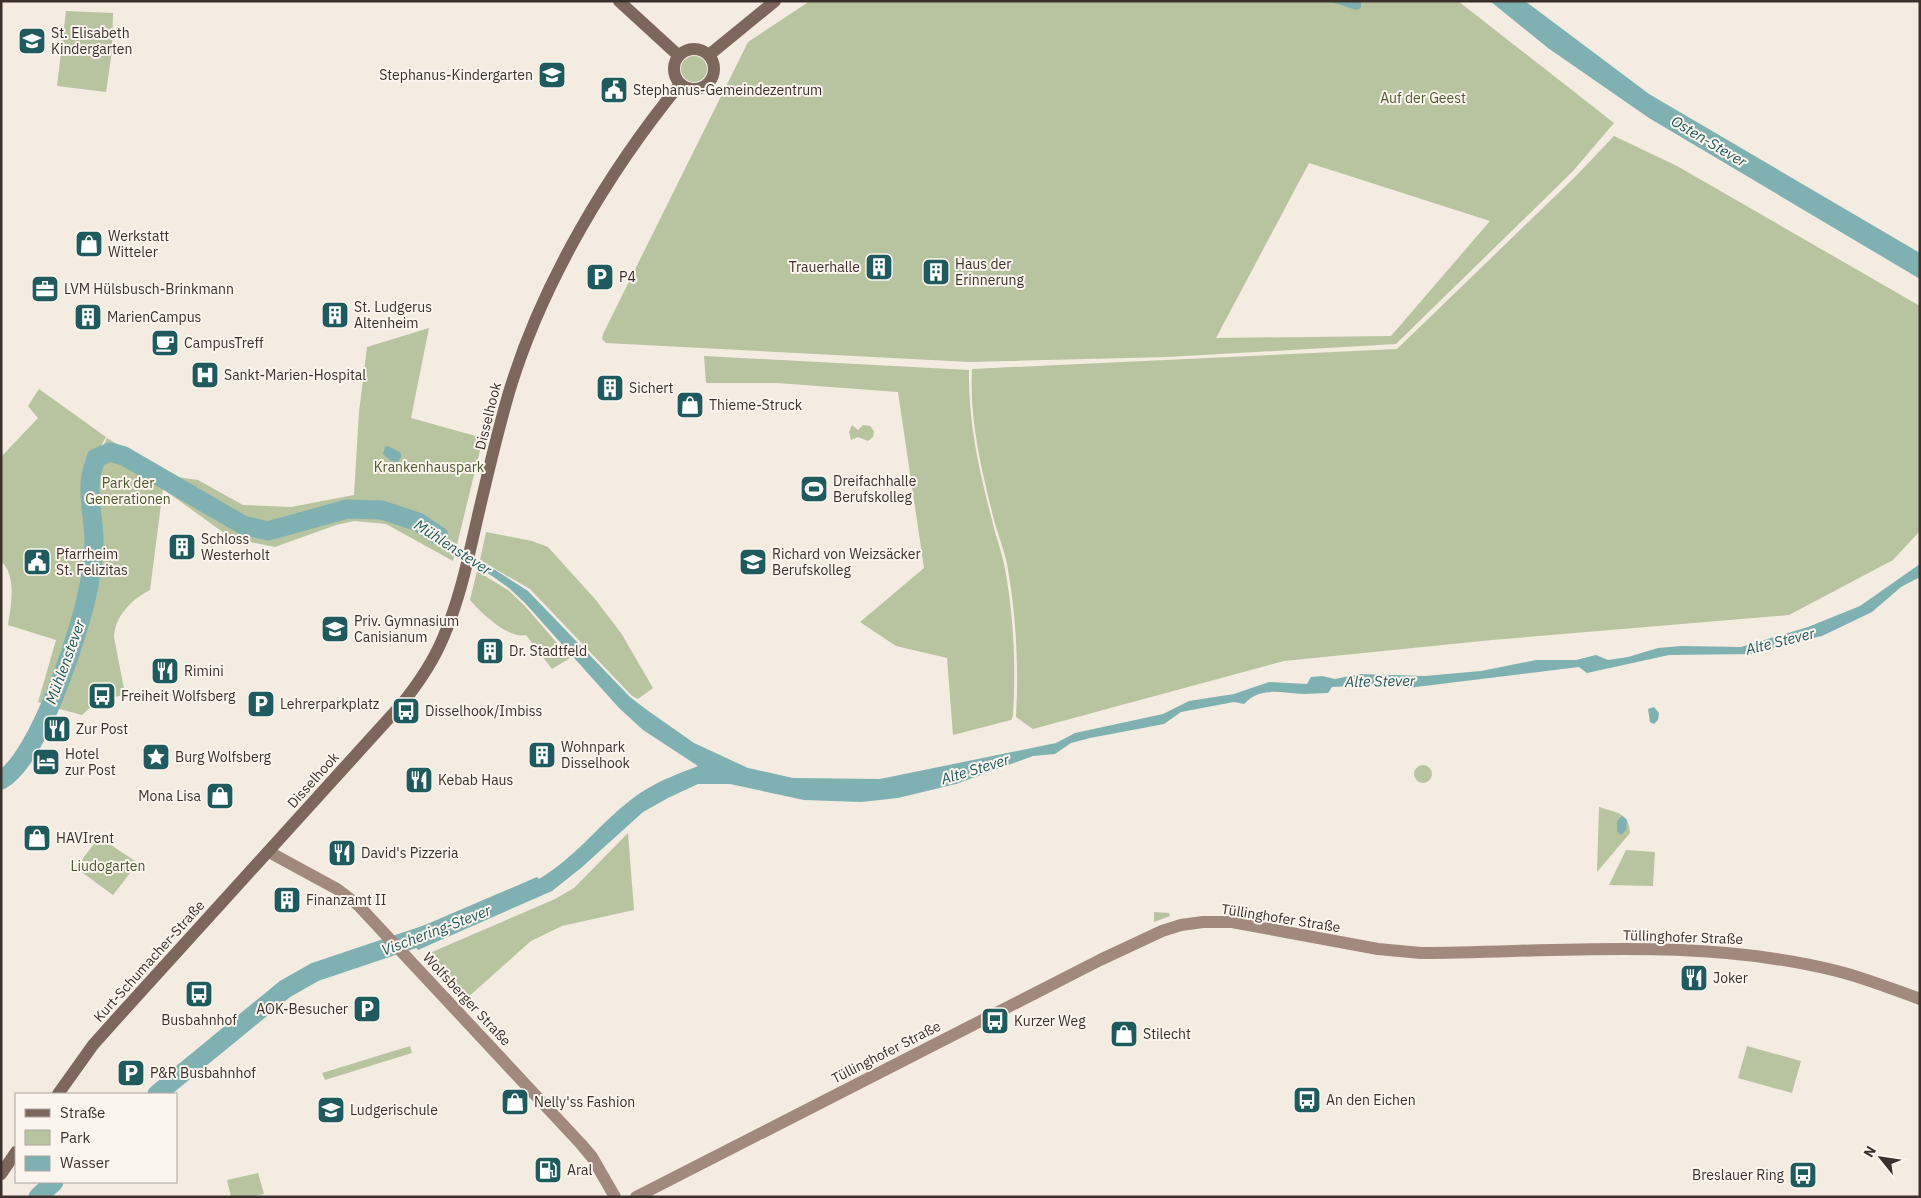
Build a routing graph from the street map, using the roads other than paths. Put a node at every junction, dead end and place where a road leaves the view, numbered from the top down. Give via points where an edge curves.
1 (619, 1) edge
2 (776, 1) edge
3 (708, 55) junction
4 (679, 56) junction
5 (680, 84) junction
6 (269, 852) junction
7 (1920, 999) edge
8 (59, 1093) edge
9 (15, 1153) edge
10 (1, 1174) edge
11 (615, 1197) edge
12 (636, 1197) edge

1 - 4 main road
2 - 3 main road
3 - 4 main road via 690,49
3 - 5 main road via 714,66 708,83 694,89
4 - 5 main road via 674,73
5 - 6 main road, Disselhook via 626,157 578,235 527,336 509,391 450,620 422,678
6 - 8 main road, Kurt-Schumacher-Straße via 112,1024
6 - 11 main road, Wolfsberger Straße via 337,889 358,905 581,1144
7 - 12 main road, Tüllinghofer Straße via 1838,971 1742,954 1681,950 1421,953 1378,949 1232,922 1181,925 1142,939
9 - 10 main road

